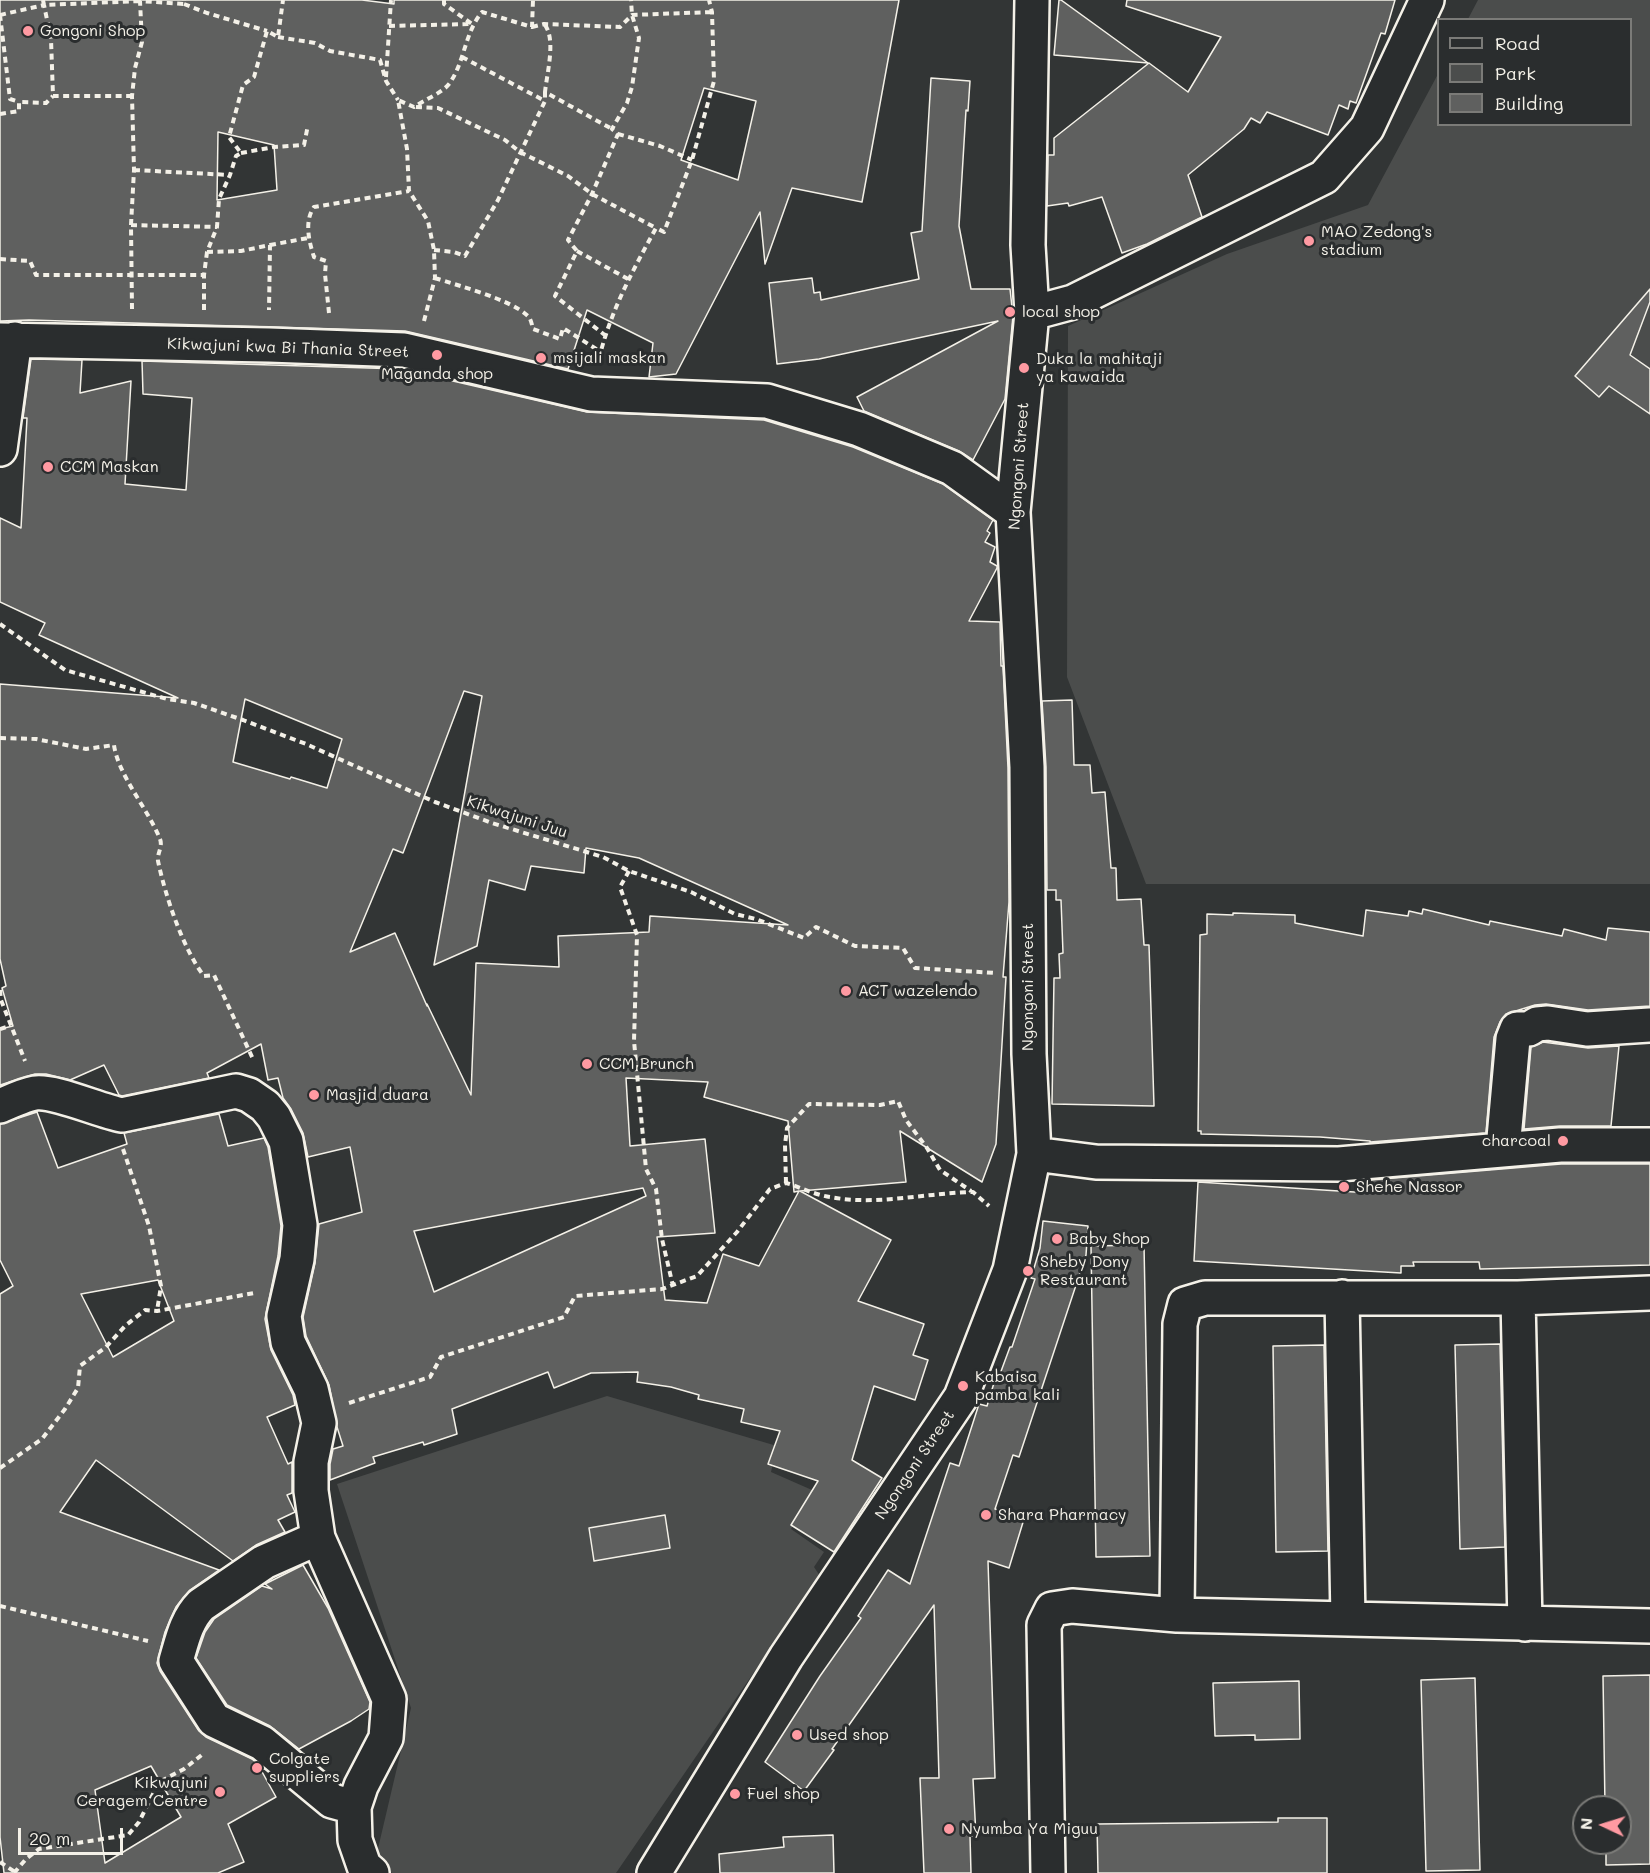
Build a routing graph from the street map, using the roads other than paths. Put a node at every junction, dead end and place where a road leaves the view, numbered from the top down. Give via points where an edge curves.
1 (1032, 0) edge
2 (1427, 0) edge
3 (1032, 313) junction
4 (8, 339) edge
5 (0, 449) edge
6 (1013, 512) junction
7 (1650, 1025) edge
8 (0, 1106) edge
9 (1650, 1144) edge
10 (1503, 1149) junction
11 (1034, 1154) junction
12 (1650, 1293) edge
13 (1342, 1297) junction
14 (1518, 1298) junction
15 (318, 1538) junction
16 (1177, 1615) junction
17 (1348, 1619) junction
18 (1525, 1624) junction
19 (1650, 1626) edge
20 (354, 1807) junction
21 (372, 1873) edge
22 (654, 1873) edge
23 (1048, 1873) edge

1 - 3 street, Ngongoni Street via 1028,245
2 - 3 street via 1367,128 1324,177 1073,302
3 - 6 street, Ngongoni Street
4 - 5 street
4 - 6 street, Kikwajuni kwa Bi Thania Street via 414,352 591,394 767,401 859,429 952,468
6 - 11 street, Ngongoni Street via 1027,766 1029,1053
7 - 10 street via 1587,1029 1548,1023 1517,1029
8 - 15 street via 37,1093 122,1115 236,1091 249,1095 274,1117 286,1141 300,1225 284,1316 288,1342 311,1389 319,1423 311,1462
9 - 10 street
10 - 11 street via 1339,1164 1096,1162
11 - 22 street, Ngongoni Street via 1010,1269 961,1397 786,1657
12 - 14 street
13 - 14 street
13 - 16 street via 1205,1298 1185,1304 1180,1324
13 - 17 street
14 - 18 street
15 - 20 street via 389,1699 386,1738
15 - 20 street via 264,1562 201,1605 188,1622 176,1661 214,1720 262,1743 332,1801
16 - 17 street
16 - 23 street via 1072,1606 1052,1609 1044,1625
17 - 18 street
18 - 19 street
20 - 21 street via 355,1840 364,1866

